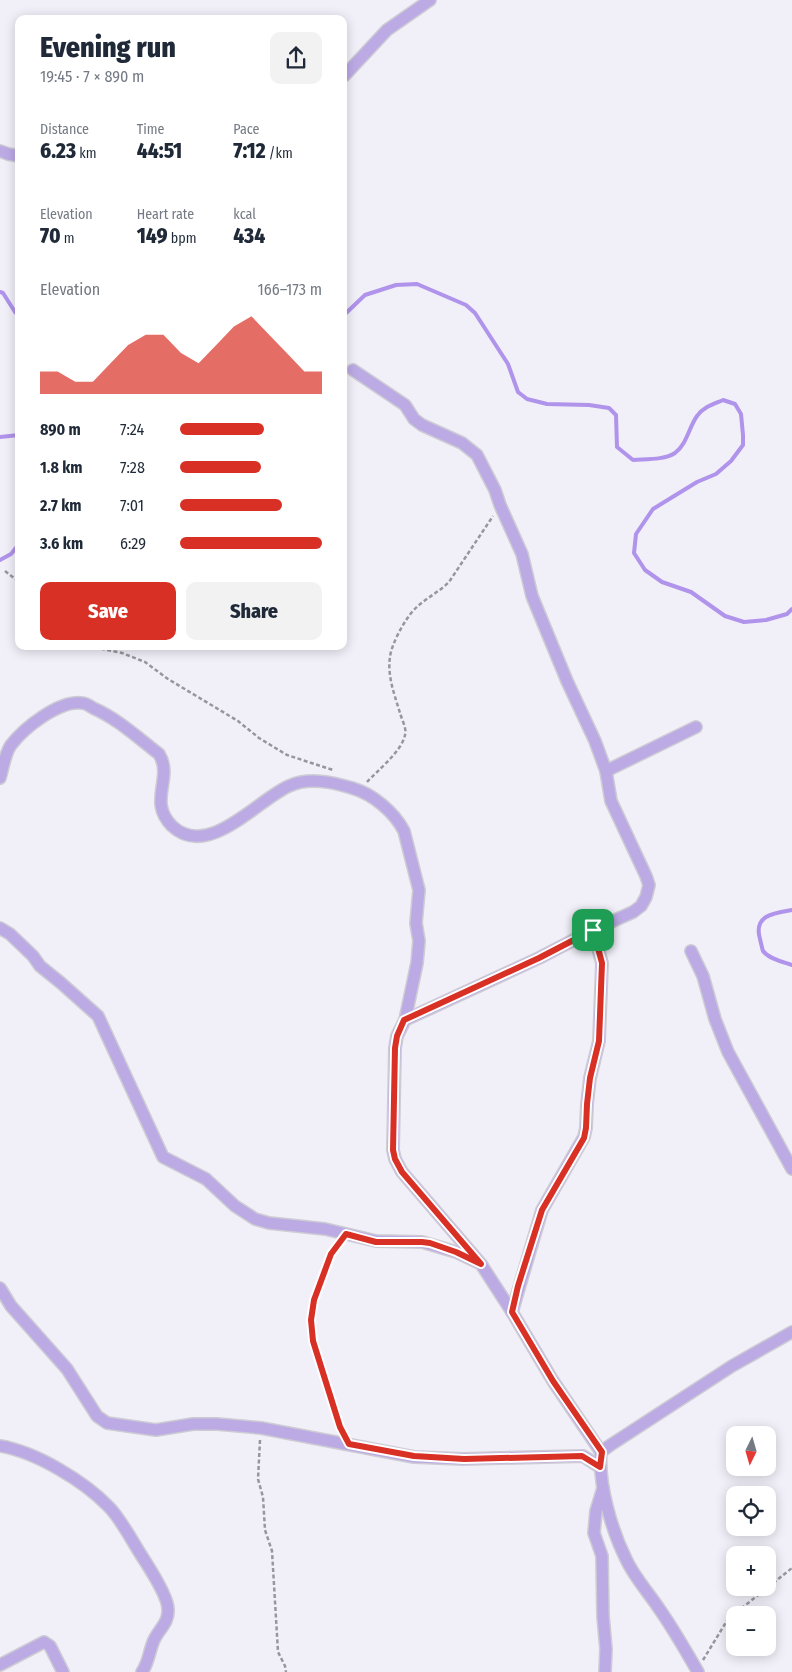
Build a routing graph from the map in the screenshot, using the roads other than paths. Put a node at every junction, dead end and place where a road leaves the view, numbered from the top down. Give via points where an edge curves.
1 (430, 0) edge
2 (347, 73) edge
3 (0, 151) edge
4 (15, 155) edge
5 (353, 370) dead end
6 (696, 727) dead end
7 (606, 770) junction
8 (0, 778) edge
9 (593, 930) junction
10 (3, 933) edge
11 (691, 951) dead end
12 (404, 1020) junction
13 (792, 1169) edge
14 (481, 1264) junction
15 (0, 1288) edge
16 (512, 1312) junction
17 (792, 1332) edge
18 (0, 1446) edge
19 (602, 1452) junction
20 (600, 1467) junction
21 (603, 1488) junction
22 (0, 1665) edge
23 (698, 1671) edge
24 (63, 1672) edge
25 (142, 1672) edge
26 (605, 1672) edge

1 - 2 street via 387,30
3 - 4 street
5 - 7 street via 405,405 422,426 462,443 476,455 522,554 532,596
6 - 7 street
7 - 9 street via 611,801 649,885 643,901 633,912
8 - 12 street via 10,746 29,725 62,707 82,703 122,724 158,754 164,768 161,808 165,818 181,832 204,836 228,827 288,786 304,782 328,782 362,792 388,809 400,823 419,886 417,963
9 - 12 street
9 - 16 street via 601,957 599,1041 590,1078 584,1138 542,1210
10 - 14 street via 98,1016 163,1157 206,1179 235,1206 255,1219 325,1229 376,1242 430,1243
11 - 13 street via 703,976 728,1052
12 - 14 street via 395,1048 395,1159 402,1172
14 - 16 street
15 - 20 street via 11,1306 67,1369 97,1416 107,1423 156,1430 193,1424 261,1428 414,1456 464,1459 582,1456
16 - 19 street via 553,1381
17 - 19 street via 732,1366
18 - 25 street via 36,1457 83,1483 110,1508 156,1578 168,1607 168,1619 154,1640
19 - 20 street
20 - 21 street
21 - 23 street via 626,1561
21 - 26 street via 594,1533 602,1556
22 - 24 street via 44,1642 50,1646

